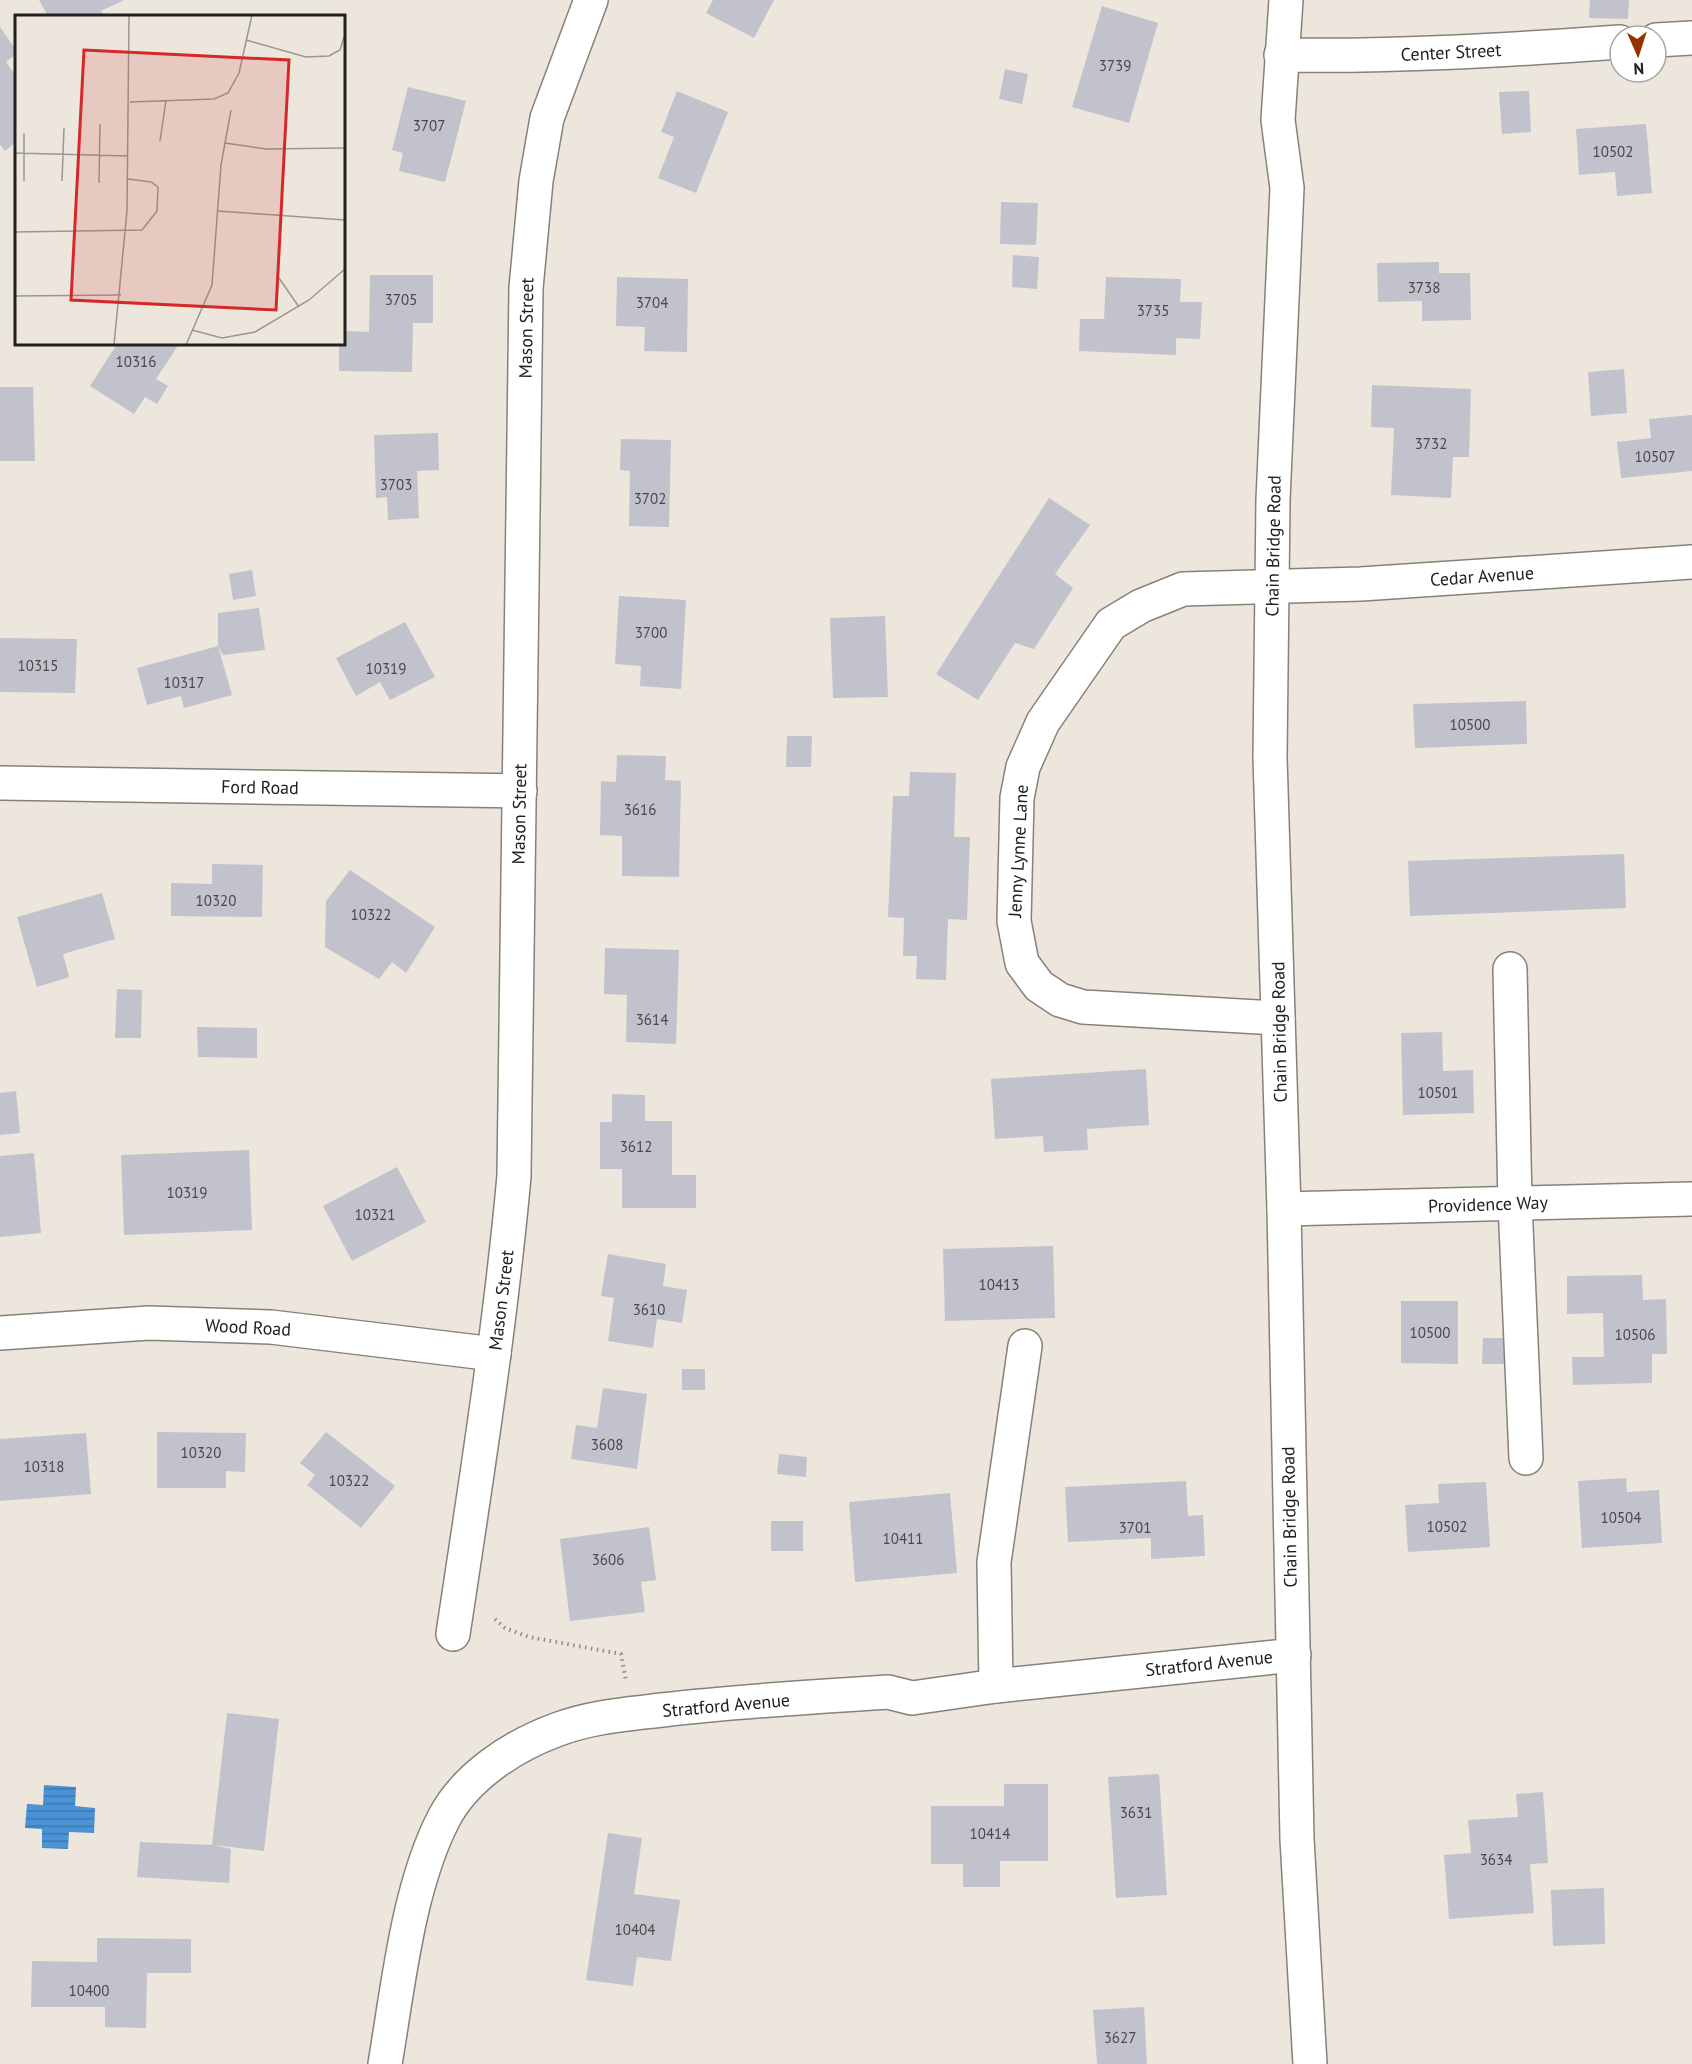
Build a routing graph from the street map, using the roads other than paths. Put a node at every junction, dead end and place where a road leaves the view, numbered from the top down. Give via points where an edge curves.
1 (591, 0) edge
2 (1286, 0) edge
3 (1692, 38) edge
4 (1668, 39) edge
5 (1608, 43) edge
6 (1281, 56) junction
7 (1692, 562) edge
8 (1272, 586) junction
9 (0, 783) edge
10 (520, 790) junction
11 (1509, 969) dead end
12 (1278, 1018) junction
13 (1692, 1199) edge
14 (1515, 1203) junction
15 (1284, 1209) junction
16 (0, 1333) edge
17 (1025, 1347) dead end
18 (494, 1354) junction
19 (1526, 1458) dead end
20 (453, 1634) dead end
21 (1294, 1654) junction
22 (996, 1686) junction
23 (385, 2064) edge
24 (1311, 2064) edge

1 - 10 street, Mason Street via 547,118 536,181 526,288
2 - 6 street, Chain Bridge Road
3 - 4 street
5 - 6 street, Center Street via 1440,54
6 - 8 street, Chain Bridge Road via 1278,120 1287,188
7 - 8 street, Cedar Avenue via 1362,584
8 - 12 street, Chain Bridge Road via 1270,757
8 - 12 street, Jenny Lynne Lane via 1183,589 1141,606 1111,624 1043,722 1023,766 1017,798 1014,921 1022,963 1039,986 1060,1000 1083,1007
9 - 10 street, Ford Road
10 - 18 street, Mason Street via 514,1176
11 - 14 street
12 - 15 street, Chain Bridge Road
13 - 14 street, Providence Way
14 - 15 street, Providence Way
14 - 19 street
15 - 21 street, Chain Bridge Road
16 - 18 street, Wood Road via 149,1323 271,1327
17 - 22 street via 994,1562
18 - 20 street, Mason Street
21 - 22 street, Stratford Avenue
21 - 24 street, Chain Bridge Road via 1297,1839
22 - 23 street, Stratford Avenue via 912,1698 888,1692 720,1703 629,1714 556,1730 507,1754 484,1770 457,1798 444,1817 427,1858 406,1942

